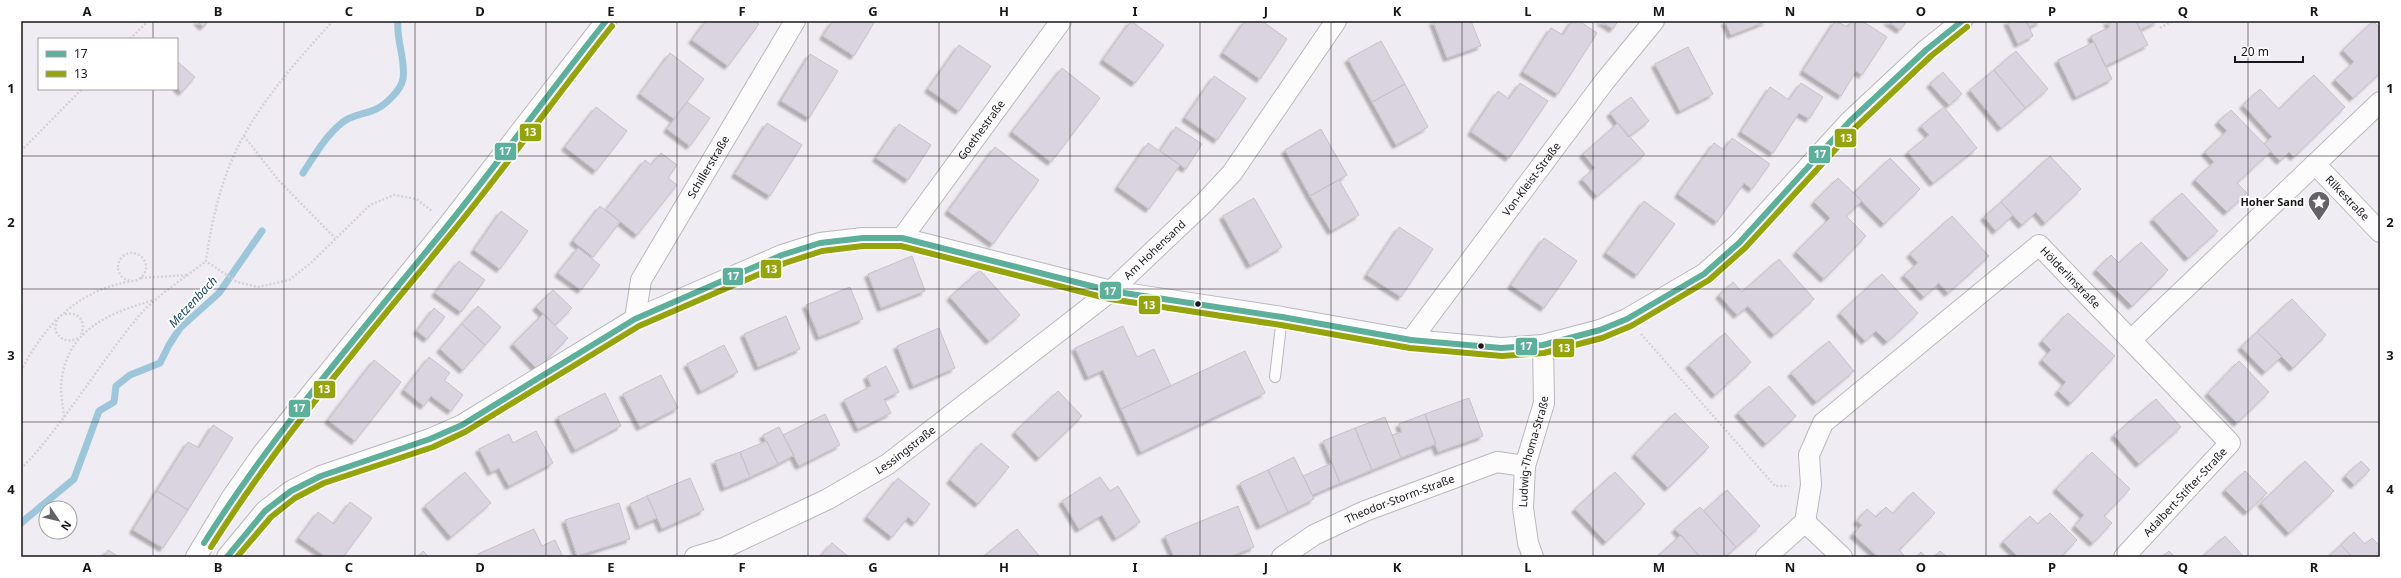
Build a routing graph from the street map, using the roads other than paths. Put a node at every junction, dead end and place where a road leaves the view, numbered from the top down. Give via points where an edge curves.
1 (606, 21) edge
2 (795, 21) edge
3 (1061, 21) edge
4 (1336, 21) edge
5 (1654, 21) edge
6 (1962, 21) edge
7 (2380, 102) edge
8 (2315, 164) junction
9 (2380, 232) edge
10 (902, 238) junction
11 (1111, 291) junction
12 (1282, 318) junction
13 (635, 319) junction
14 (1411, 340) junction
15 (2131, 340) junction
16 (1543, 345) junction
17 (1275, 377) dead end
18 (1525, 466) junction
19 (1805, 522) junction
20 (196, 557) edge
21 (227, 557) edge
22 (695, 557) edge
23 (1282, 557) edge
24 (1533, 557) edge
25 (1766, 557) edge
26 (1842, 557) edge
27 (2124, 557) edge

1 - 20 street via 449,224 263,452
2 - 13 street, Schillerstraße via 641,280
3 - 10 street, Goethestraße
4 - 11 street, Am Hohensand via 1232,173
5 - 14 street, Von-Kleist-Straße via 1604,82
6 - 16 street via 1926,50 1850,121 1740,243 1704,274 1627,319 1600,330
7 - 8 street
8 - 9 street, Rilkestraße
8 - 15 street
10 - 11 street
10 - 13 street via 863,238 820,243 782,255
11 - 12 street
11 - 22 street, Lessingstraße via 888,464 828,499 724,548
12 - 14 street
12 - 17 lane
13 - 21 street via 462,425 430,439 321,476 291,491 265,511
14 - 16 street via 1501,348
15 - 19 street, Hölderlinstraße via 2039,245 1823,423 1809,455 1811,485
15 - 27 street, Adalbert-Stifter-Straße via 2230,443
16 - 18 street, Ludwig-Thoma-Straße via 1544,403
18 - 23 street, Theodor-Storm-Straße via 1497,462 1365,511 1314,535
18 - 24 street, Ludwig-Thoma-Straße via 1523,508 1528,543
19 - 25 street
19 - 26 street

